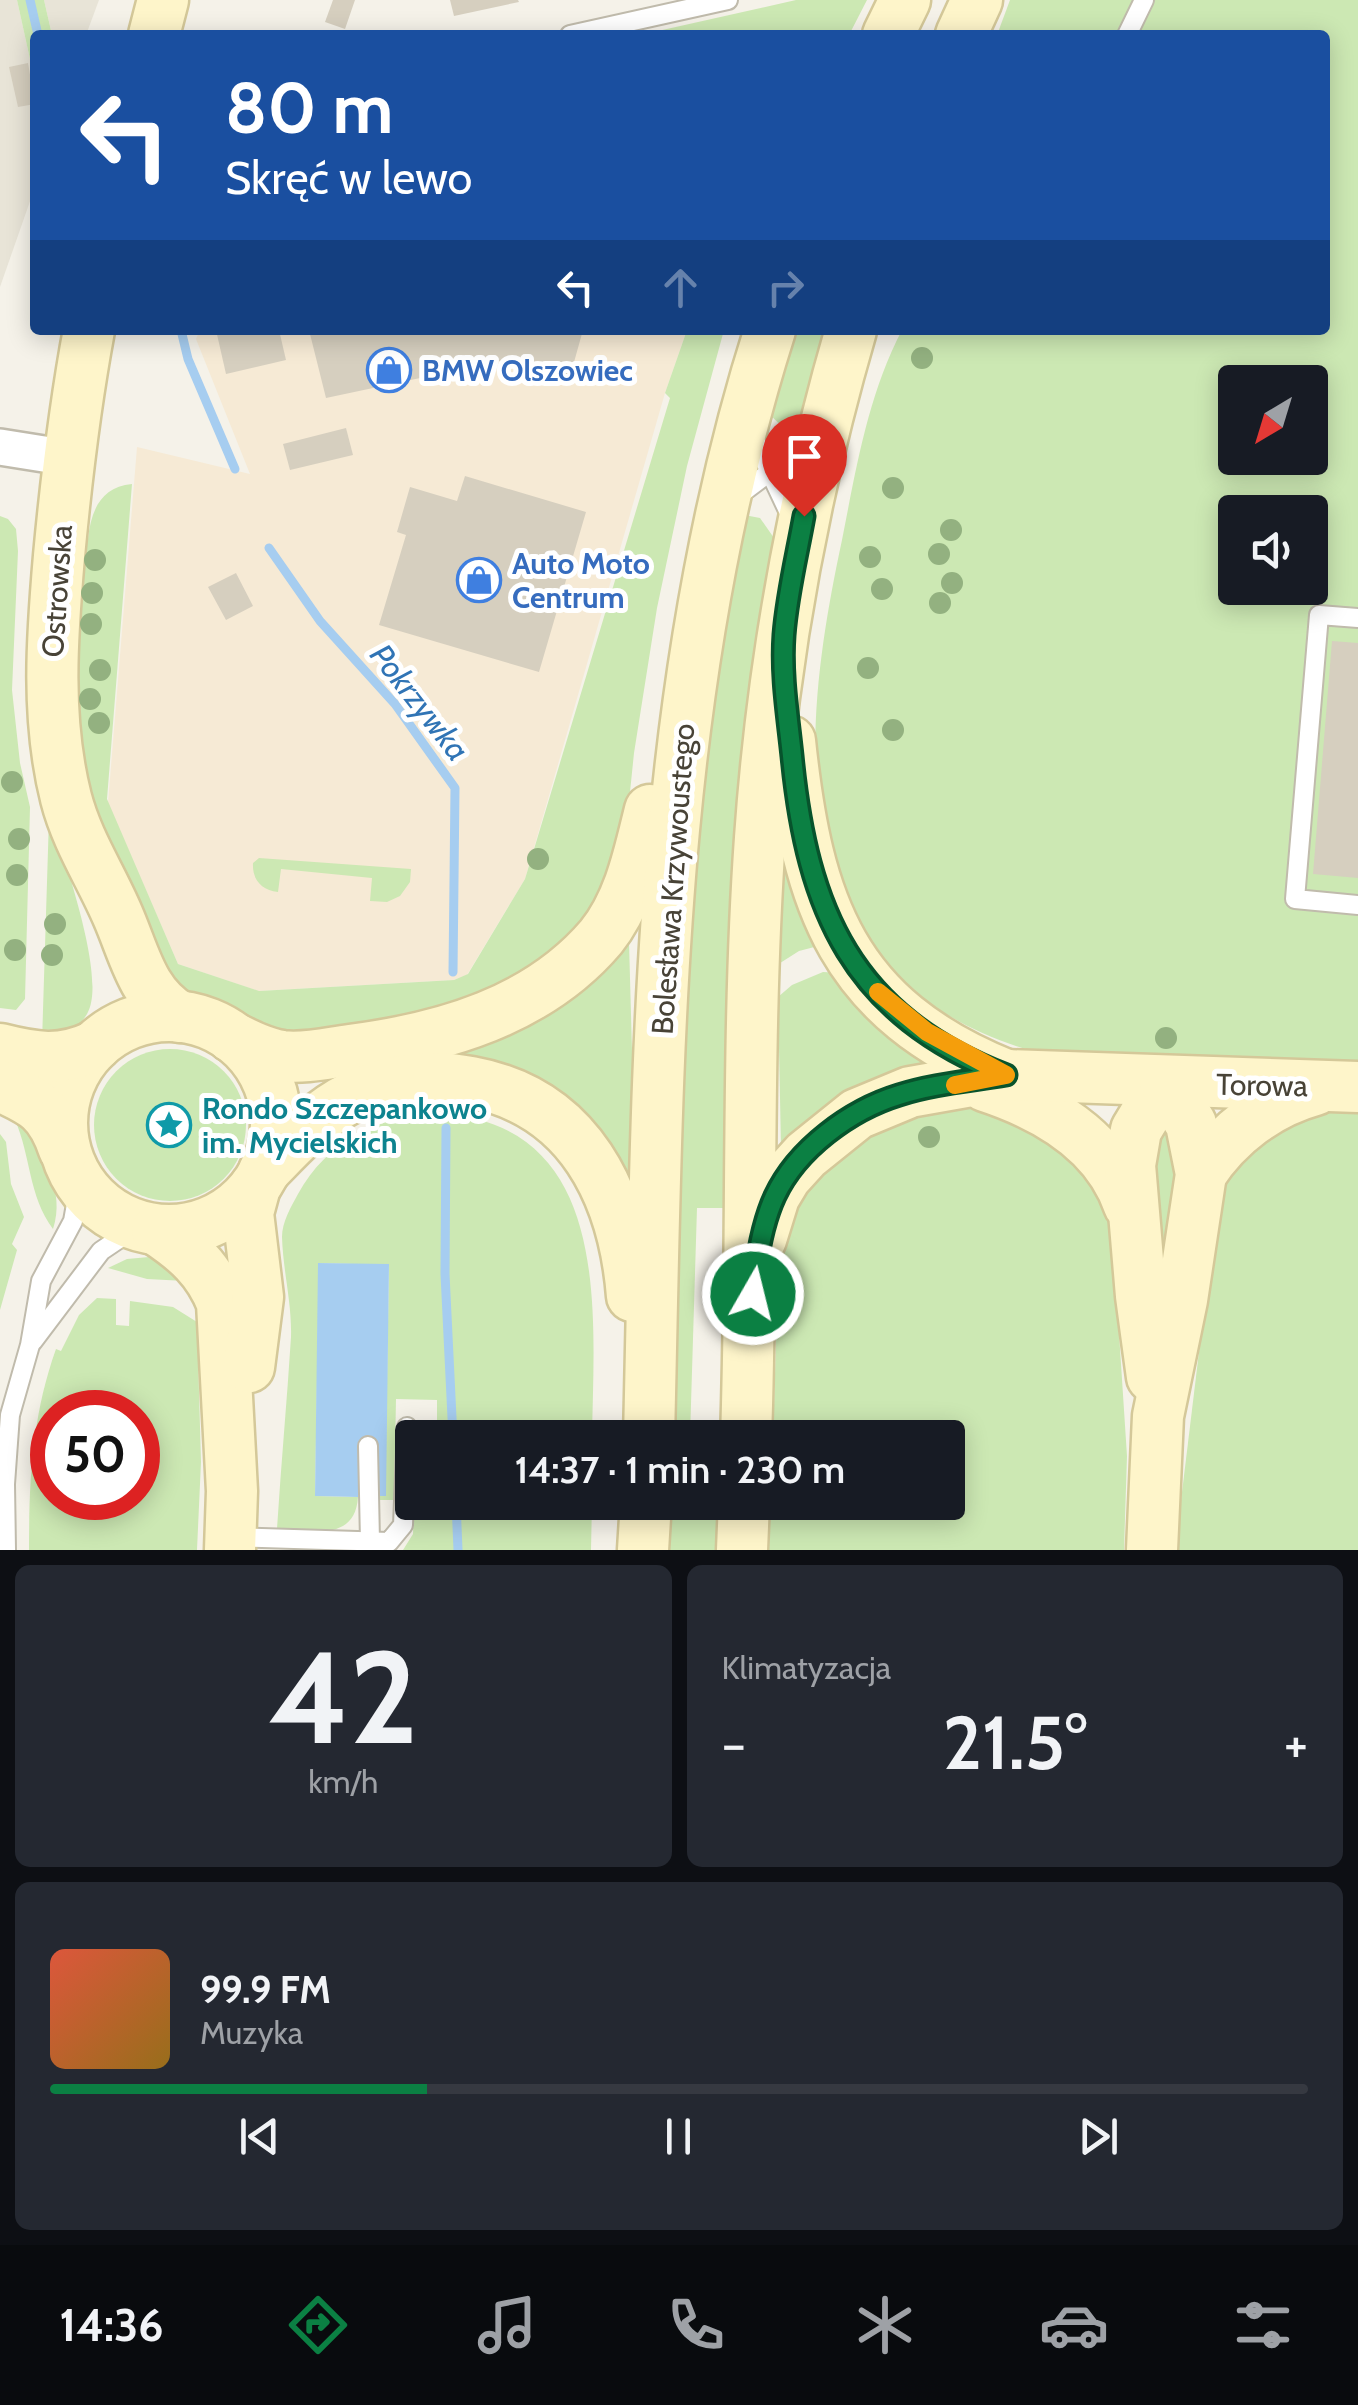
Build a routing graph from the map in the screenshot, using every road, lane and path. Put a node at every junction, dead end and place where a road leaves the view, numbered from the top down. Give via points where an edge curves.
1 (163, 0) edge
2 (728, 0) edge
3 (905, 0) edge
4 (977, 0) edge
5 (1144, 0) edge
6 (155, 30) edge
7 (593, 30) edge
8 (890, 30) edge
9 (963, 30) edge
10 (1129, 30) edge
11 (88, 335) edge
12 (769, 335) edge
13 (850, 335) edge
14 (828, 408) junction
15 (746, 414) junction
16 (0, 446) edge
17 (69, 458) junction
18 (770, 472) junction
19 (716, 533) junction
20 (798, 548) junction
21 (1358, 618) edge
22 (784, 636) junction
23 (693, 656) junction
24 (84, 849) junction
25 (1358, 905) edge
26 (180, 1017) junction
27 (232, 1037) junction
28 (99, 1042) junction
29 (0, 1048) edge
30 (985, 1079) junction
31 (1165, 1082) junction
32 (0, 1086) edge
33 (1343, 1087) edge
34 (72, 1166) junction
35 (1200, 1174) junction
36 (260, 1179) junction
37 (1134, 1218) junction
38 (148, 1228) junction
39 (751, 1303) junction
40 (30, 1345) junction
41 (1158, 1416) junction
42 (646, 1420) edge
43 (650, 1420) edge
44 (747, 1420) edge
45 (368, 1446) dead end
46 (403, 1520) edge
47 (645, 1520) edge
48 (743, 1520) edge
49 (231, 1526) edge
50 (370, 1541) junction
51 (6, 1550) edge
52 (643, 1550) edge
53 (742, 1550) edge
54 (1152, 1550) edge

1 - 6 main road
2 - 7 lane
3 - 8 main road
4 - 9 main road
5 - 10 lane
11 - 17 main road, Ostrowska
12 - 15 main road, Bolesława Krzywoustego
13 - 14 main road
14 - 18 lane via 811,441
14 - 20 main road
15 - 18 lane
15 - 19 main road, Bolesława Krzywoustego
16 - 17 street
17 - 24 main road, Ostrowska via 51,660 58,757
18 - 19 lane via 731,503
18 - 20 lane via 792,517
19 - 23 main road, Bolesława Krzywoustego
20 - 22 main road
21 - 25 lane via 1320,615 1295,899
22 - 30 main road via 787,712 815,888 866,978
22 - 39 main road via 760,843
23 - 27 main road via 632,879 602,935 565,971 485,1019 385,1045 284,1056
23 - 43 main road, Bolesława Krzywoustego via 668,886
24 - 26 main road, Ostrowska via 148,989
24 - 28 main road, Ostrowska via 112,1003
26 - 27 main road
26 - 28 main road via 143,1020
27 - 36 main road via 258,1064 272,1098 275,1136
28 - 29 main road via 52,1058
28 - 34 main road via 66,1093 62,1130
30 - 31 main road, Torowa
30 - 37 main road via 984,1086 1029,1102 1078,1134 1111,1167
30 - 39 main road via 910,1092 865,1109 796,1164 769,1211
31 - 33 main road, Torowa
31 - 35 main road via 1191,1124
31 - 37 main road via 1132,1142
32 - 34 main road via 50,1116
33 - 35 main road via 1300,1094 1252,1120
34 - 38 main road via 105,1210
34 - 40 lane via 73,1221 42,1281
35 - 41 main road
36 - 38 main road via 212,1222
36 - 42 main road via 333,1108 369,1089 458,1079 538,1106 588,1154 617,1220 628,1260
36 - 49 main road via 248,1212 258,1298
37 - 41 main road
38 - 40 lane via 102,1252
38 - 49 main road via 198,1262 222,1303
39 - 44 main road
40 - 51 lane via 10,1415
41 - 54 main road
45 - 50 lane
46 - 50 lane via 389,1542
47 - 52 main road
48 - 53 main road
49 - 50 lane

